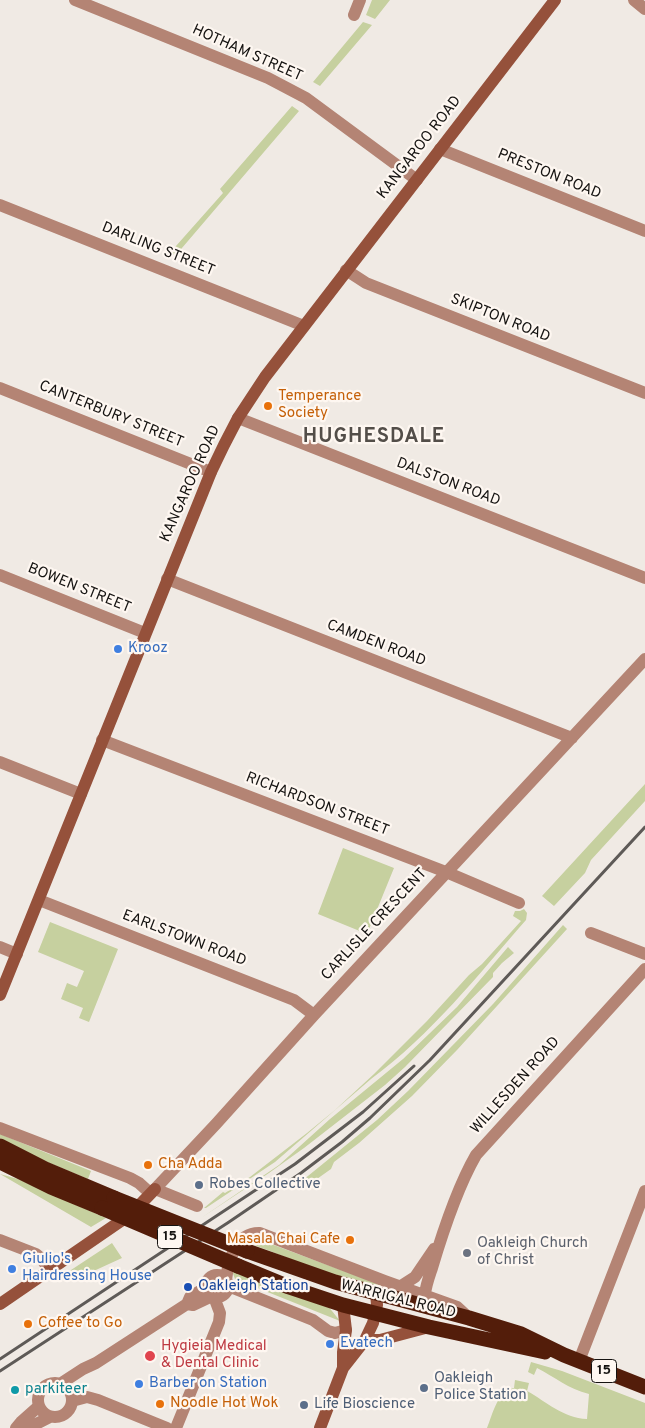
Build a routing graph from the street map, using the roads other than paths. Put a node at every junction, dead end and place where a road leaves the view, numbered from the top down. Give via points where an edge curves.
1 (75, 0) edge
2 (360, 0) edge
3 (555, 0) edge
4 (634, 0) edge
5 (645, 9) edge
6 (354, 15) dead end
7 (440, 149) junction
8 (417, 180) junction
9 (0, 205) edge
10 (645, 231) edge
11 (346, 270) junction
12 (304, 326) junction
13 (0, 388) edge
14 (645, 393) edge
15 (238, 418) junction
16 (211, 472) junction
17 (0, 575) edge
18 (645, 578) edge
19 (167, 579) junction
20 (146, 633) junction
21 (645, 659) edge
22 (572, 738) junction
23 (102, 740) junction
24 (0, 762) edge
25 (81, 794) junction
26 (446, 872) junction
27 (39, 900) junction
28 (519, 903) dead end
29 (591, 933) dead end
30 (0, 947) edge
31 (17, 954) junction
32 (645, 954) edge
33 (645, 969) edge
34 (0, 995) edge
35 (314, 1015) junction
36 (0, 1128) edge
37 (0, 1146) edge
38 (0, 1162) edge
39 (153, 1191) junction
40 (645, 1191) edge
41 (197, 1206) dead end
42 (0, 1240) edge
43 (438, 1243) junction
44 (235, 1260) junction
45 (49, 1270) junction
46 (223, 1280) junction
47 (401, 1286) junction
48 (211, 1293) junction
49 (376, 1293) junction
50 (425, 1294) junction
51 (0, 1304) edge
52 (343, 1305) junction
53 (376, 1314) junction
54 (469, 1318) junction
55 (429, 1327) junction
56 (346, 1330) junction
57 (365, 1340) junction
58 (564, 1355) junction
59 (579, 1361) junction
60 (96, 1363) junction
61 (343, 1368) junction
62 (60, 1384) junction
63 (645, 1387) edge
64 (71, 1397) junction
65 (39, 1406) junction
66 (56, 1420) edge
67 (16, 1428) edge
68 (28, 1428) edge
69 (167, 1428) edge
70 (176, 1428) edge
71 (320, 1428) edge

1 - 8 street, HOTHAM STREET via 288,88
2 - 6 street
3 - 7 street, KANGAROO ROAD
4 - 5 street
7 - 8 street, KANGAROO ROAD
7 - 10 street, PRESTON ROAD
8 - 11 street, KANGAROO ROAD
9 - 12 street, DARLING STREET
11 - 12 street, KANGAROO ROAD
11 - 14 street, SKIPTON ROAD via 366,283
12 - 15 street, KANGAROO ROAD
13 - 16 street, CANTERBURY STREET
15 - 16 street, KANGAROO ROAD
15 - 18 street, DALSTON ROAD
16 - 19 street, KANGAROO ROAD
17 - 20 street, BOWEN STREET
19 - 20 street, KANGAROO ROAD
19 - 22 street, CAMDEN ROAD
20 - 23 street, KANGAROO ROAD
21 - 22 street, CARLISLE CRESCENT
22 - 26 street, CARLISLE CRESCENT
23 - 25 street, KANGAROO ROAD
23 - 26 street, RICHARDSON STREET
24 - 25 street
25 - 27 street, KANGAROO ROAD
26 - 28 street, RICHARDSON STREET
26 - 35 street, CARLISLE CRESCENT
27 - 31 street, KANGAROO ROAD
27 - 35 street, EARLSTOWN ROAD via 294,1000
29 - 32 street
30 - 31 street
31 - 34 street, KANGAROO ROAD
33 - 43 street, WILLESDEN ROAD via 476,1155
35 - 39 street, CARLISLE CRESCENT
36 - 39 street via 130,1178
37 - 49 highway, WARRIGAL ROAD / 15, bridge via 44,1169 247,1251
38 - 44 highway, WARRIGAL ROAD / 15, bridge via 51,1187
39 - 41 street
39 - 45 street, CARLISLE CRESCENT via 130,1214
40 - 59 street
42 - 45 street via 36,1254
43 - 47 street, WILLESDEN ROAD via 415,1277
43 - 50 street, WILLESDEN ROAD
44 - 46 street, WARRIGAL ROAD via 225,1258 217,1269
44 - 47 street, WARRIGAL ROAD via 244,1238 260,1233
44 - 52 highway, WARRIGAL ROAD / 15 via 289,1287
45 - 51 street, CARLISLE CRESCENT
46 - 48 street via 226,1292
46 - 48 street, WARRIGAL ROAD via 208,1280
46 - 56 street via 313,1320 328,1331
47 - 50 street, WARRIGAL ROAD
48 - 60 street via 190,1298 187,1304
48 - 70 street via 220,1313 219,1322
49 - 53 street
49 - 54 highway, WARRIGAL ROAD / 15
50 - 54 street, WARRIGAL ROAD via 458,1306
52 - 53 highway, WARRIGAL ROAD / 15
52 - 56 street
53 - 55 highway, WARRIGAL ROAD / 15
53 - 57 street
54 - 58 highway, WARRIGAL ROAD / 15 via 521,1334
55 - 57 street via 380,1340
55 - 58 highway, WARRIGAL ROAD / 15
56 - 61 street
57 - 61 street
58 - 59 highway, WARRIGAL ROAD / 15
59 - 63 highway, WARRIGAL ROAD / 15
60 - 62 street
60 - 64 street via 78,1381
61 - 71 street
62 - 64 street
62 - 65 street via 52,1383 42,1389
64 - 66 street via 69,1410
64 - 69 street via 98,1400
65 - 66 street
65 - 67 street
66 - 68 street

